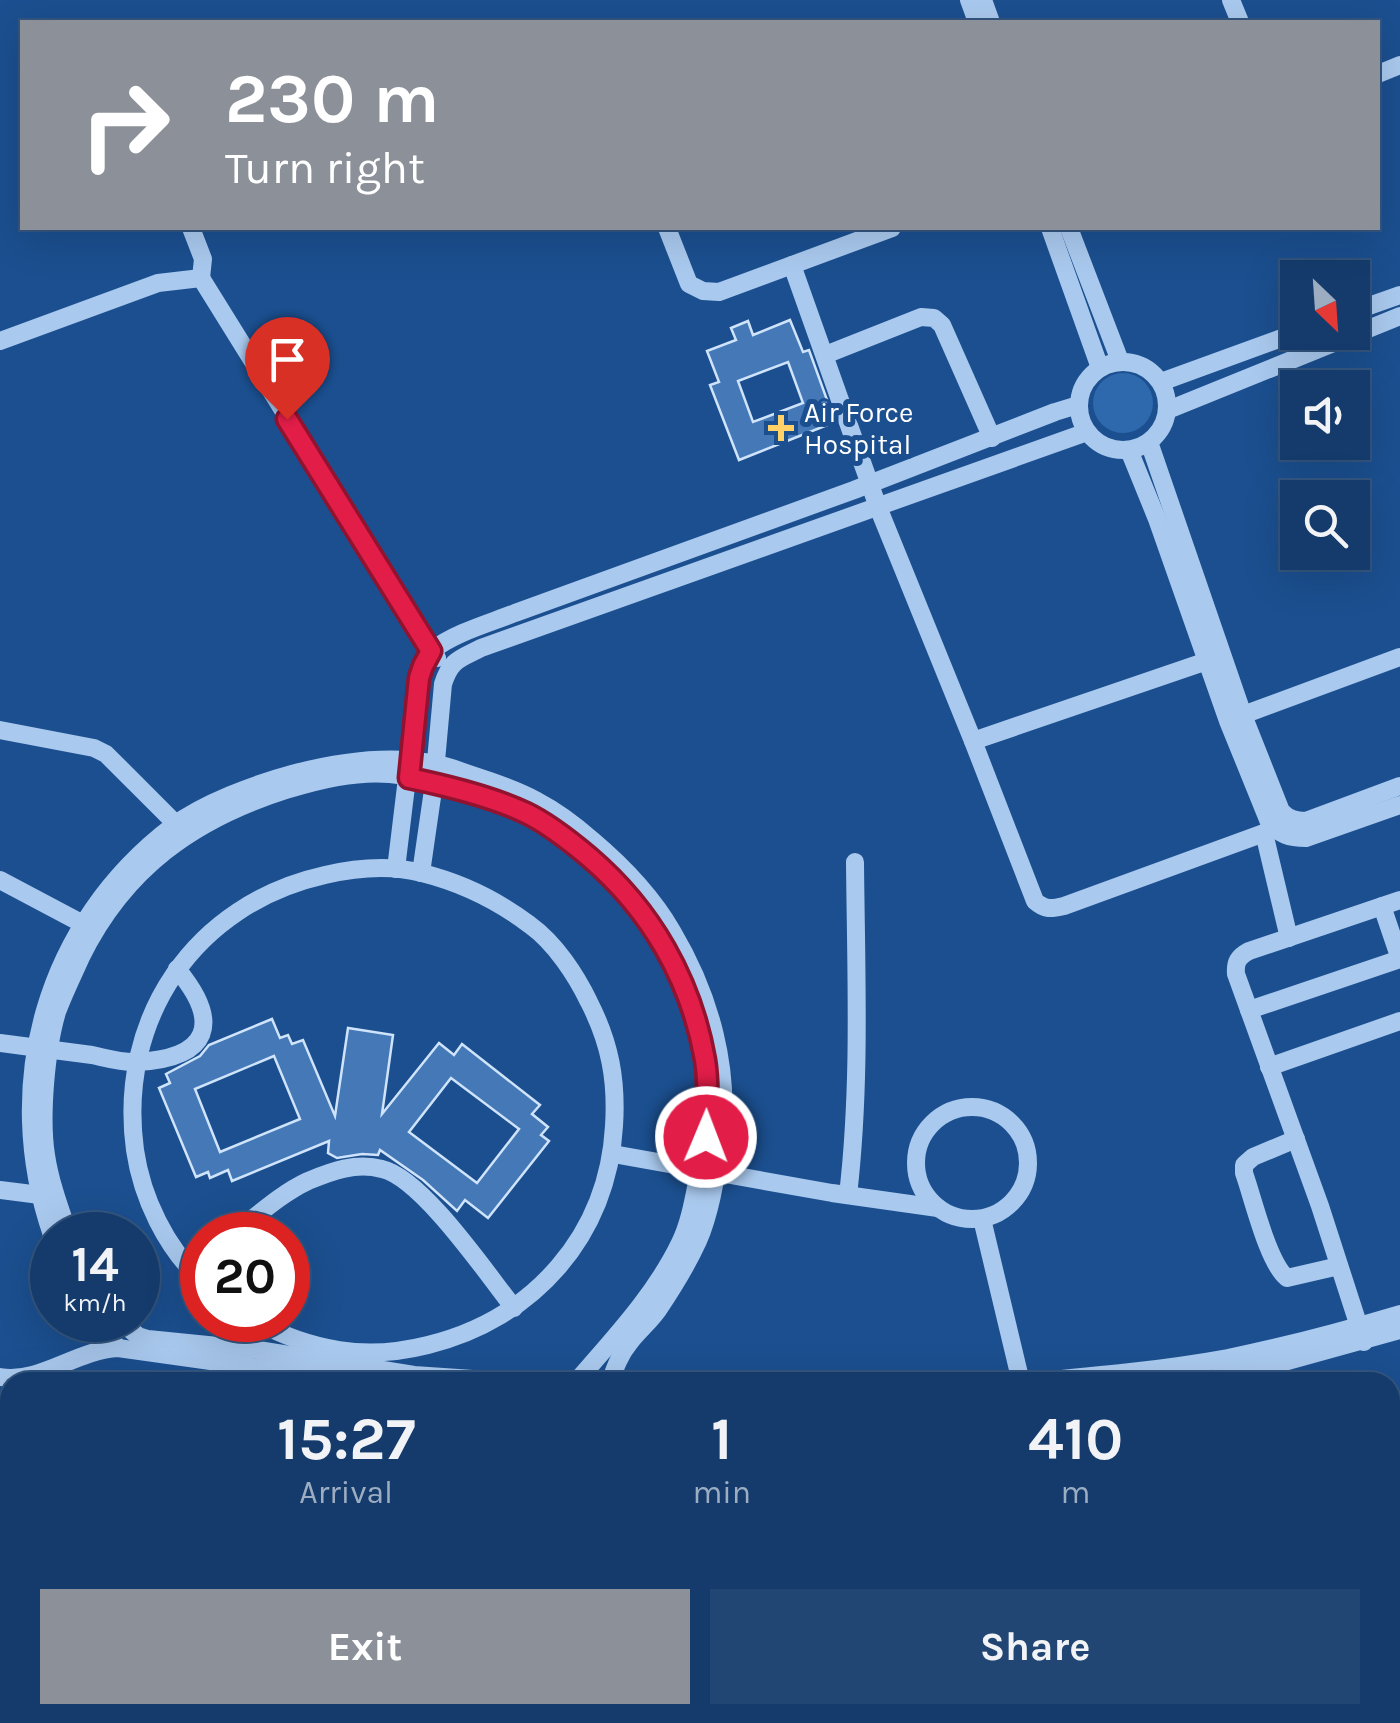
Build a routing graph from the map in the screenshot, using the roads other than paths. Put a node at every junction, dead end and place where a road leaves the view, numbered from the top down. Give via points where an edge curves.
1 (192, 230) edge
2 (668, 230) edge
3 (886, 230) edge
4 (1051, 230) edge
5 (1071, 230) edge
6 (792, 264) junction
7 (200, 278) junction
8 (1400, 295) edge
9 (1370, 306) edge
10 (1400, 316) edge
11 (1280, 339) edge
12 (0, 341) edge
13 (825, 356) junction
14 (1120, 361) junction
15 (1100, 368) junction
16 (1161, 382) junction
17 (1078, 405) junction
18 (1168, 410) junction
19 (1087, 432) junction
20 (992, 438) junction
21 (1150, 442) junction
22 (1129, 450) junction
23 (869, 484) junction
24 (878, 507) junction
25 (431, 651) junction
26 (1400, 657) edge
27 (1207, 661) junction
28 (448, 669) junction
29 (1235, 718) junction
30 (0, 730) edge
31 (973, 741) junction
32 (435, 764) junction
33 (409, 770) junction
34 (434, 783) junction
35 (1400, 786) edge
36 (1400, 805) edge
37 (176, 824) junction
38 (1275, 826) junction
39 (855, 862) dead end
40 (396, 869) junction
41 (421, 873) junction
42 (0, 880) edge
43 (1391, 903) edge
44 (82, 924) junction
45 (1289, 938) junction
46 (177, 969) junction
47 (1249, 1010) junction
48 (1400, 1021) edge
49 (0, 1044) edge
50 (42, 1048) junction
51 (136, 1062) junction
52 (1270, 1067) junction
53 (1296, 1139) junction
54 (613, 1154) junction
55 (708, 1170) junction
56 (0, 1190) edge
57 (40, 1195) junction
58 (848, 1195) junction
59 (938, 1208) junction
60 (45, 1212) edge
61 (61, 1212) edge
62 (264, 1212) edge
63 (982, 1219) junction
64 (180, 1248) edge
65 (1339, 1266) junction
66 (514, 1308) junction
67 (1400, 1314) edge
68 (1400, 1330) edge
69 (1361, 1334) junction
70 (160, 1340) edge
71 (113, 1342) edge
72 (294, 1342) edge
73 (118, 1348) junction
74 (338, 1369) edge
75 (41, 1372) edge
76 (376, 1372) edge
77 (584, 1372) edge
78 (613, 1372) edge
79 (1022, 1372) edge
80 (1126, 1372) edge
81 (1245, 1372) edge

1 - 7 street via 203,259
2 - 6 street via 688,284 703,291 719,292
3 - 6 street
4 - 15 street
5 - 14 street
6 - 13 street
7 - 12 street via 158,282
7 - 25 street
8 - 9 street
10 - 18 street
11 - 16 street
13 - 20 street via 920,317 934,318
13 - 23 street
14 - 15 street
14 - 16 street via 1144,366
15 - 17 street via 1084,384
16 - 18 street
17 - 19 street
17 - 20 street
18 - 21 street
19 - 22 street via 1106,447
19 - 24 street
20 - 23 street
21 - 22 street
21 - 29 street
22 - 27 street
23 - 24 street
23 - 25 street via 515,613
24 - 28 street via 481,648
24 - 31 street
25 - 28 street
25 - 33 street via 419,678
26 - 29 street
27 - 29 street
27 - 31 street
28 - 32 street
29 - 38 street via 1276,802
30 - 37 street via 106,754
31 - 38 street via 1028,889 1042,908 1064,906
32 - 33 street
32 - 34 street
32 - 55 street via 535,798 569,819 640,884 664,917 704,994 716,1037 721,1140
33 - 34 street
33 - 37 street via 366,759 314,768 232,794
33 - 40 street
33 - 50 street via 300,786 235,807 163,852 88,942
34 - 41 street
34 - 55 street via 527,814 570,840 638,906 682,979 705,1062
35 - 38 street
36 - 38 street via 1306,838
37 - 44 street via 118,877
38 - 45 street
39 - 58 street via 855,1132
40 - 41 street
40 - 46 street via 296,881 210,932
41 - 54 street via 481,892 534,927 575,974 604,1030 616,1091
42 - 44 street
43 - 45 street
43 - 47 street via 1400,959
44 - 50 street via 52,977 37,1022
45 - 47 street via 1237,960
46 - 51 street
46 - 51 street via 199,1000 203,1030 182,1053
47 - 52 street
48 - 52 street
49 - 50 street
50 - 51 street
50 - 57 street via 30,1078 28,1126
50 - 61 street via 46,1155
51 - 64 street via 130,1117 138,1171 158,1222
52 - 53 street
53 - 65 street
53 - 65 street via 1244,1165 1268,1244 1287,1278
54 - 55 street
54 - 66 street via 603,1190 568,1256
55 - 58 street
55 - 77 street via 657,1283
55 - 78 street via 699,1240
56 - 57 street
57 - 60 street
58 - 59 street
59 - 63 street via 965,1220
59 - 63 street via 917,1177 919,1144 942,1116 978,1107 1011,1122 1028,1154 1022,1190
62 - 66 street via 304,1183 350,1166 382,1168 428,1202
63 - 79 street
65 - 69 street
66 - 74 street via 460,1337
67 - 69 street
68 - 69 street
69 - 80 street
69 - 81 street
70 - 74 street via 258,1350
71 - 73 street
72 - 74 street
73 - 74 street
73 - 75 street
74 - 76 street

